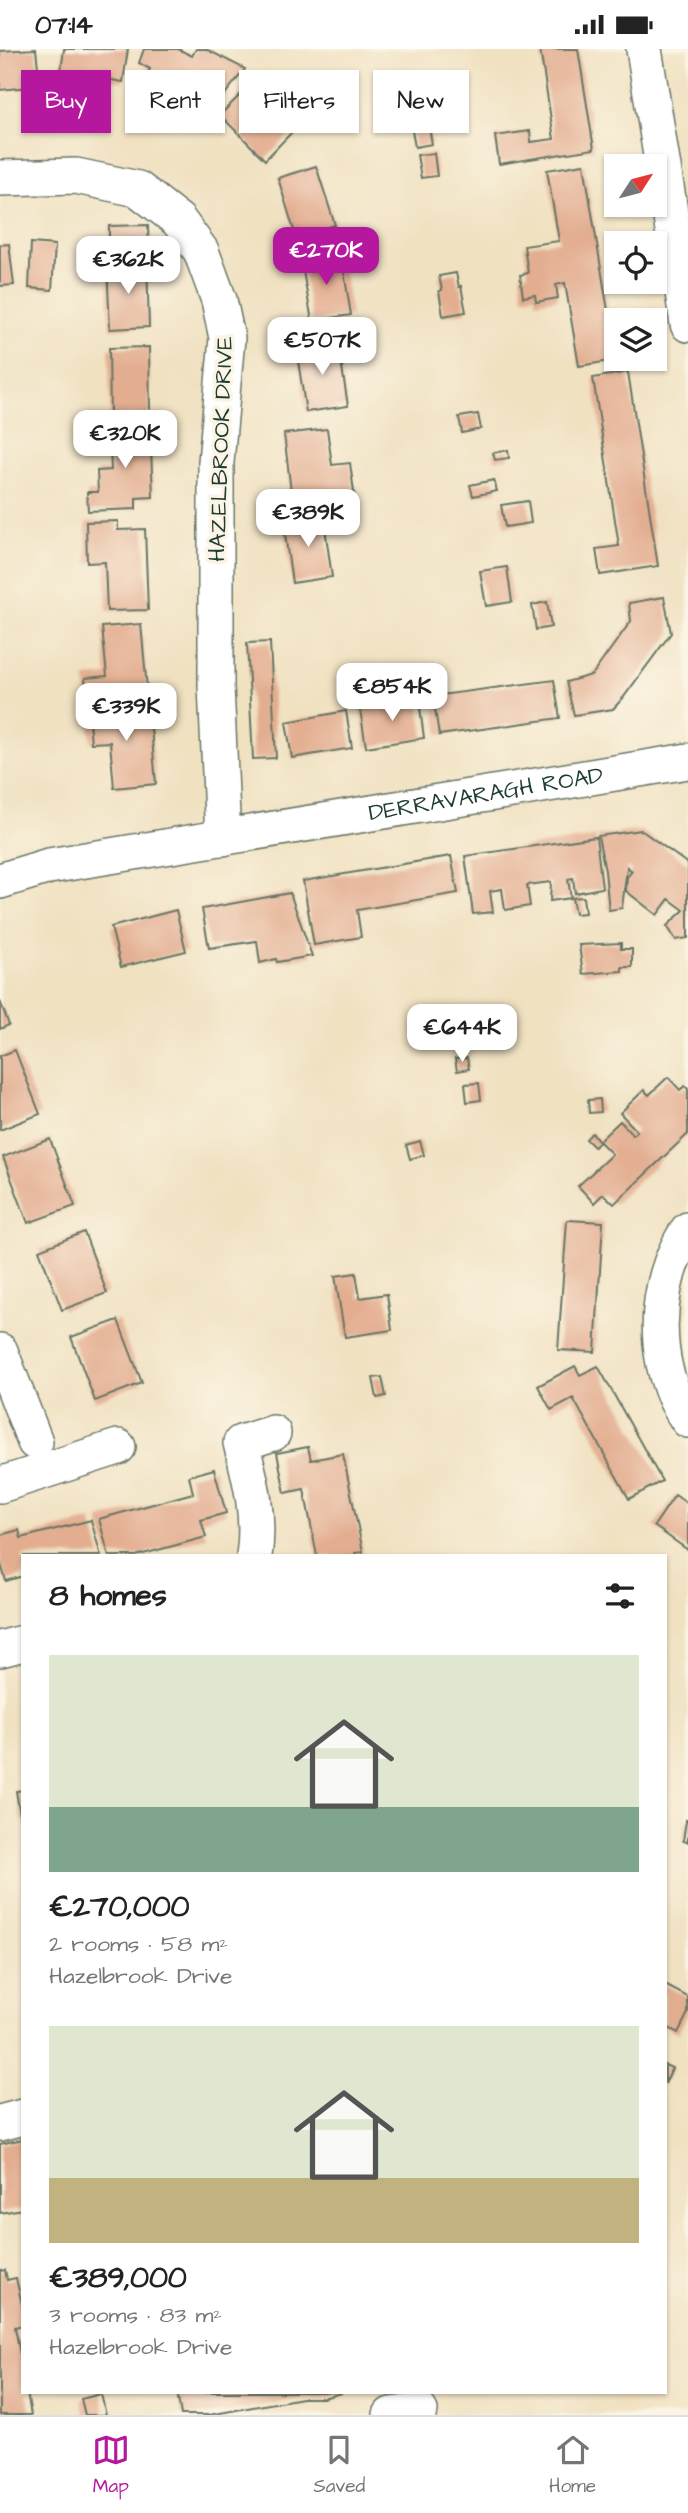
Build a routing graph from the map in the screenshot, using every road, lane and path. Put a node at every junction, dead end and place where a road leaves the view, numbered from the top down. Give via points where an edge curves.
1 (644, 49) edge
2 (0, 178) edge
3 (688, 324) edge
4 (688, 761) edge
5 (223, 838) junction
6 (0, 881) edge
7 (688, 1230) edge
8 (0, 1351) edge
9 (688, 1420) edge
10 (273, 1433) dead end
11 (35, 1442) dead end
12 (118, 1447) dead end
13 (0, 1485) edge
14 (254, 1554) edge
15 (21, 1644) edge
16 (0, 1650) edge
17 (21, 2118) edge
18 (0, 2123) edge

1 - 3 street
2 - 5 street, HAZELBROOK DRIVE via 76,176 138,189 178,220 201,251 219,300 227,338 216,462 216,686
4 - 5 street, DERRAVARAGH ROAD
5 - 6 street via 49,866
7 - 9 street via 664,1284 660,1328 666,1371
8 - 11 street
10 - 14 street via 241,1443 255,1506
12 - 13 street
15 - 16 street
17 - 18 street

